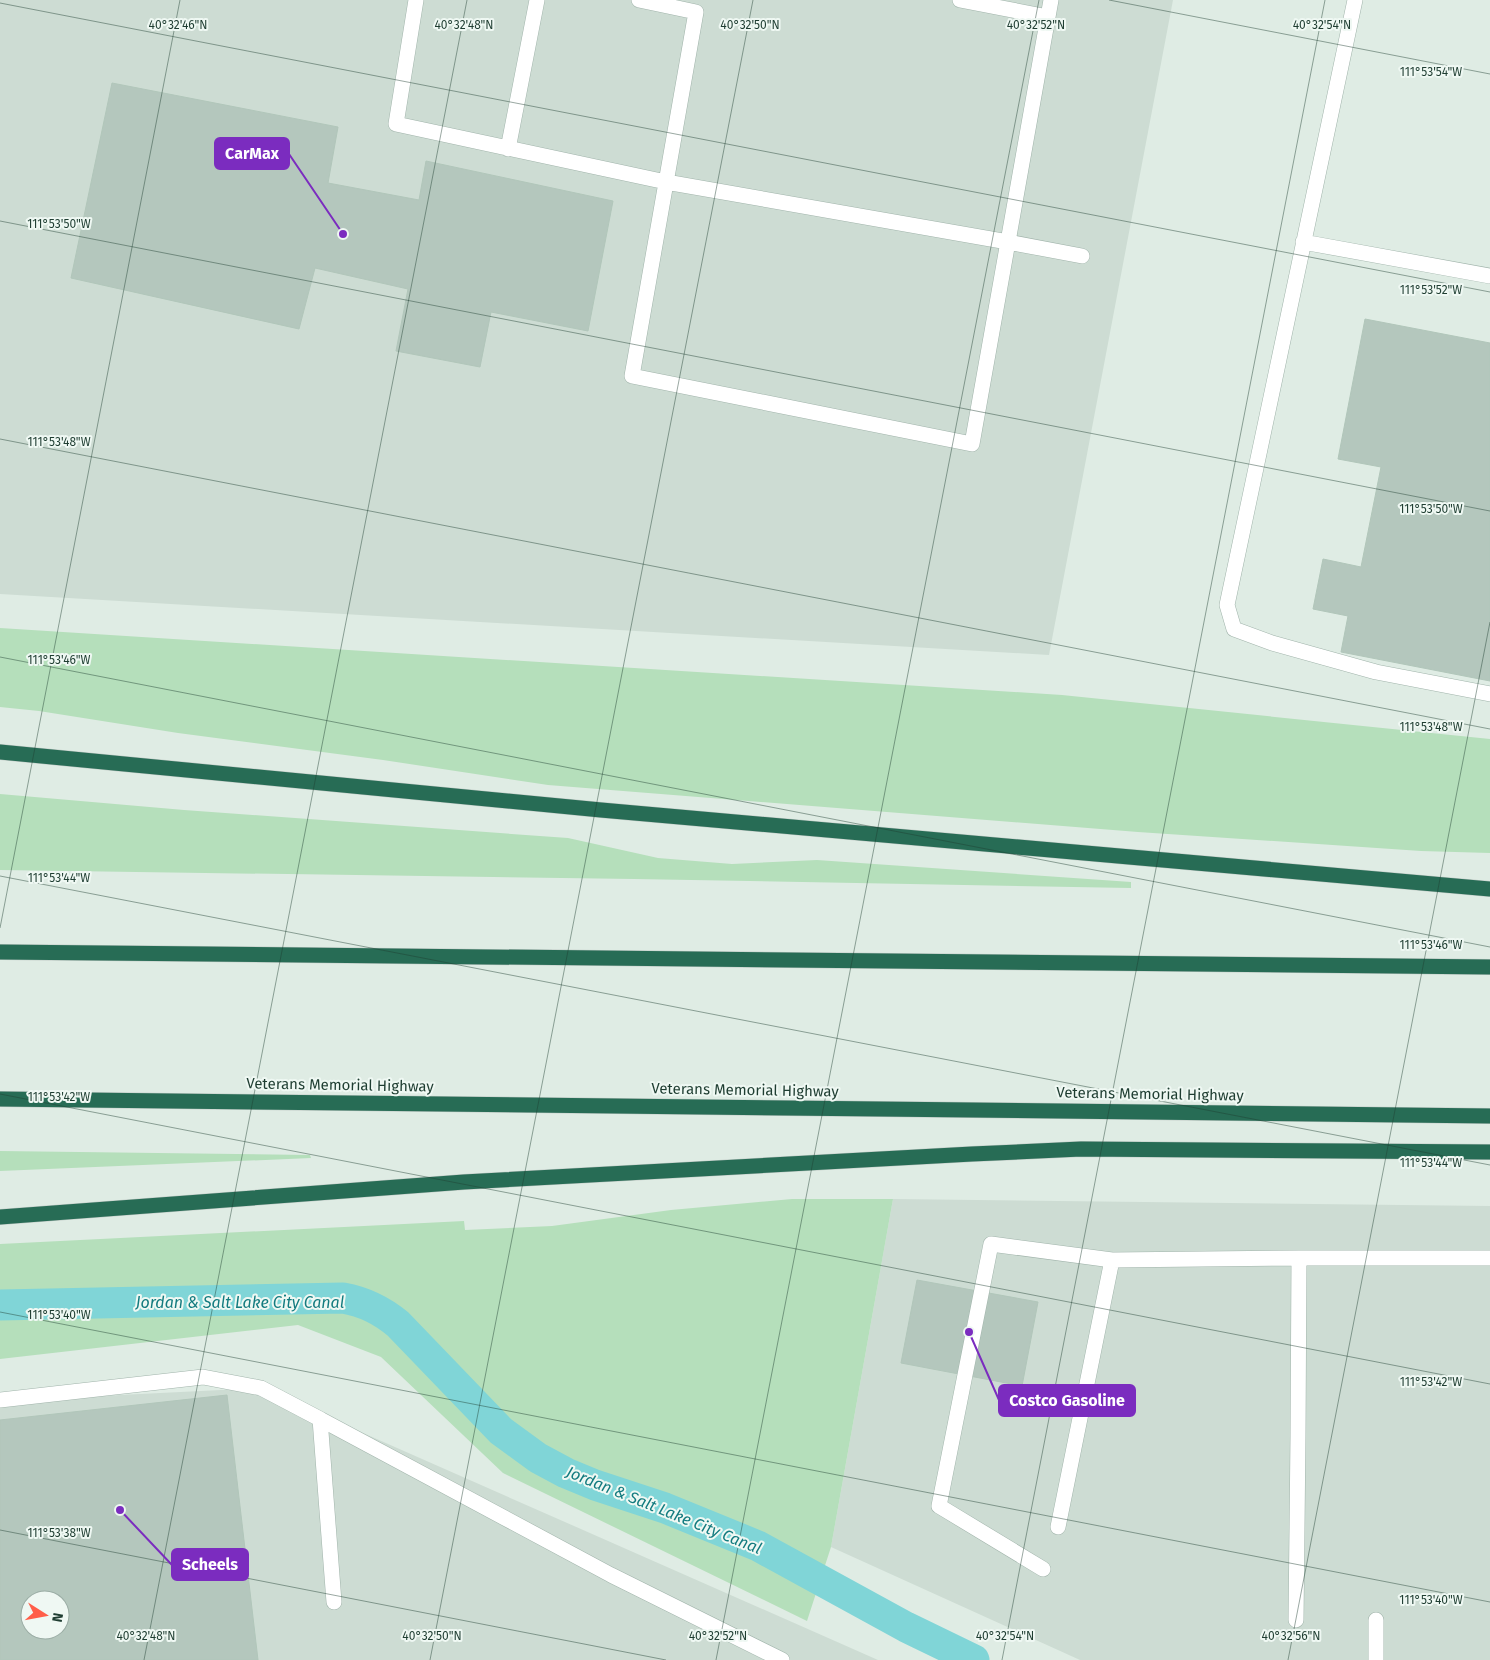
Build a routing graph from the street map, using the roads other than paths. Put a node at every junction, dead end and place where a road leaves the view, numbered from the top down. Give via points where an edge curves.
1 (416, 0) edge
2 (537, 0) edge
3 (639, 0) edge
4 (960, 0) edge
5 (1052, 0) edge
6 (1355, 0) edge
7 (698, 6) edge
8 (1048, 17) junction
9 (508, 149) junction
10 (666, 182) junction
11 (1008, 242) junction
12 (1303, 242) junction
13 (1082, 256) dead end
14 (1490, 276) edge
15 (1490, 694) edge
16 (0, 752) edge
17 (1490, 889) edge
18 (0, 952) edge
19 (1490, 967) edge
20 (0, 1099) edge
21 (1490, 1116) edge
22 (1490, 1152) edge
23 (0, 1217) edge
24 (1299, 1258) junction
25 (1490, 1258) edge
26 (1112, 1260) junction
27 (0, 1400) edge
28 (320, 1419) junction
29 (1058, 1527) dead end
30 (1043, 1569) dead end
31 (334, 1602) dead end
32 (1296, 1620) dead end
33 (1376, 1620) dead end
34 (782, 1660) edge
35 (1376, 1660) edge

1 - 9 lane via 396,124
2 - 9 lane
3 - 7 lane
4 - 8 lane
5 - 8 lane
6 - 12 lane
7 - 10 lane
8 - 11 lane
9 - 10 lane
10 - 11 lane
10 - 11 lane via 632,376 972,444
11 - 13 lane
12 - 14 lane
12 - 15 lane via 1227,605 1234,629 1376,672
16 - 17 highway via 591,809
18 - 19 highway
20 - 21 highway, Veterans Memorial Highway
22 - 23 highway via 1081,1149 464,1182
24 - 25 lane
24 - 26 lane
24 - 32 lane
26 - 29 lane
26 - 30 lane via 991,1244 939,1506
27 - 28 lane via 203,1377 261,1388
28 - 31 lane
28 - 34 lane via 611,1575
33 - 35 lane

